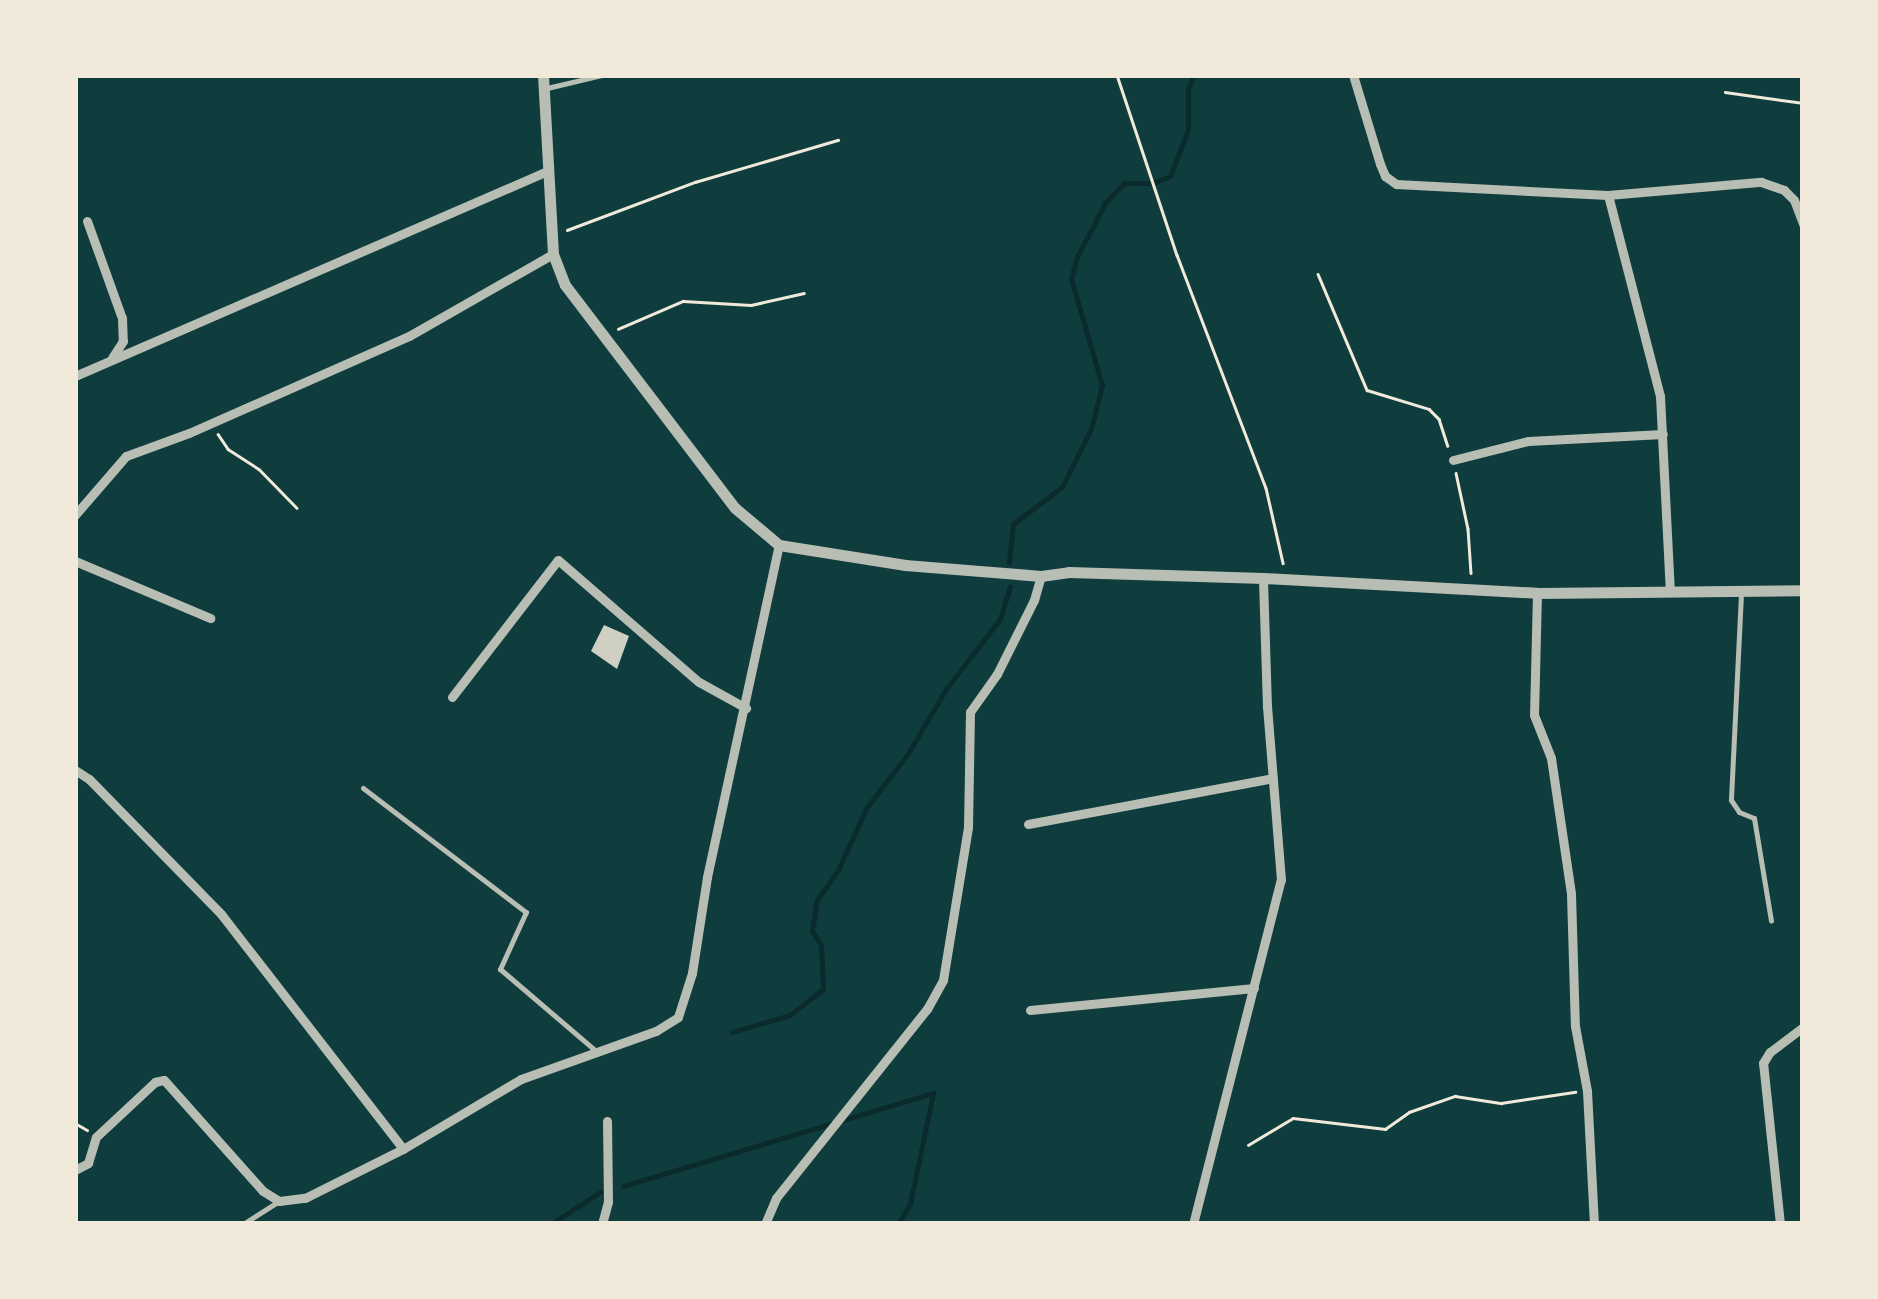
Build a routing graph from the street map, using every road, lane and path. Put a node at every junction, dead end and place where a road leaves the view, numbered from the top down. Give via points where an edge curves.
1 (602, 75) edge
2 (1117, 75) edge
3 (1354, 75) edge
4 (543, 82) edge
5 (1726, 92) dead end
6 (1803, 103) edge
7 (838, 140) dead end
8 (545, 172) junction
9 (1608, 195) junction
10 (87, 221) dead end
11 (1803, 224) edge
12 (552, 236) junction
13 (553, 254) junction
14 (1318, 274) dead end
15 (804, 293) dead end
16 (601, 336) junction
17 (111, 361) junction
18 (75, 376) edge
19 (222, 418) junction
20 (1663, 434) junction
21 (1453, 460) junction
22 (297, 508) dead end
23 (75, 516) edge
24 (779, 545) junction
25 (75, 561) edge
26 (1041, 576) junction
27 (1263, 578) junction
28 (1286, 579) junction
29 (1471, 589) junction
30 (1741, 590) junction
31 (1803, 590) edge
32 (1670, 591) junction
33 (1537, 592) junction
34 (210, 618) dead end
35 (452, 697) dead end
36 (746, 708) junction
37 (75, 770) edge
38 (1273, 778) junction
39 (362, 788) dead end
40 (1028, 824) dead end
41 (1772, 921) dead end
42 (1254, 988) junction
43 (1030, 1010) dead end
44 (1803, 1027) edge
45 (596, 1051) junction
46 (1587, 1091) junction
47 (607, 1122) dead end
48 (1248, 1145) dead end
49 (403, 1149) junction
50 (75, 1170) edge
51 (279, 1201) junction
52 (243, 1224) edge
53 (602, 1224) edge
54 (765, 1224) edge
55 (1193, 1224) edge
56 (1594, 1224) edge
57 (1780, 1224) edge

1 - 4 lane
2 - 28 path via 1176,255 1266,488
3 - 9 street via 1380,164 1396,184
4 - 8 street
5 - 6 path
7 - 12 path via 695,182
8 - 12 street
8 - 17 street
9 - 11 street via 1761,182 1794,200
9 - 20 street via 1660,396
10 - 17 street via 122,318 122,341
12 - 13 street
13 - 16 street via 565,285
13 - 19 street via 409,336
14 - 21 path via 1366,390 1430,409
15 - 16 path via 751,305 684,301
16 - 24 street via 735,508
17 - 18 street
19 - 22 path via 218,438
19 - 23 street via 126,456
20 - 21 street via 1528,441
20 - 32 street
21 - 29 path via 1468,529
24 - 26 street via 904,565
24 - 36 street
25 - 34 street
26 - 27 street
26 - 54 street via 996,674 970,712 968,827 943,980 776,1198
27 - 28 street
27 - 38 street
28 - 29 street
29 - 33 street
30 - 31 street
30 - 32 street
30 - 41 lane via 1731,800 1754,818
32 - 33 street
33 - 46 street via 1534,715 1551,758 1571,894 1575,1026
35 - 36 street via 558,560 699,682
36 - 45 street via 678,1017
37 - 49 street via 221,914
38 - 40 street
38 - 42 street via 1281,880
39 - 45 lane via 526,912 500,970
42 - 43 street
42 - 55 street
44 - 57 street via 1764,1063
45 - 49 street via 521,1079
46 - 48 path via 1501,1103 1456,1096 1409,1112 1385,1130 1293,1118
46 - 56 street
47 - 53 street
49 - 51 street via 305,1198
50 - 51 street via 88,1164 96,1137 164,1080 263,1192
51 - 52 lane

